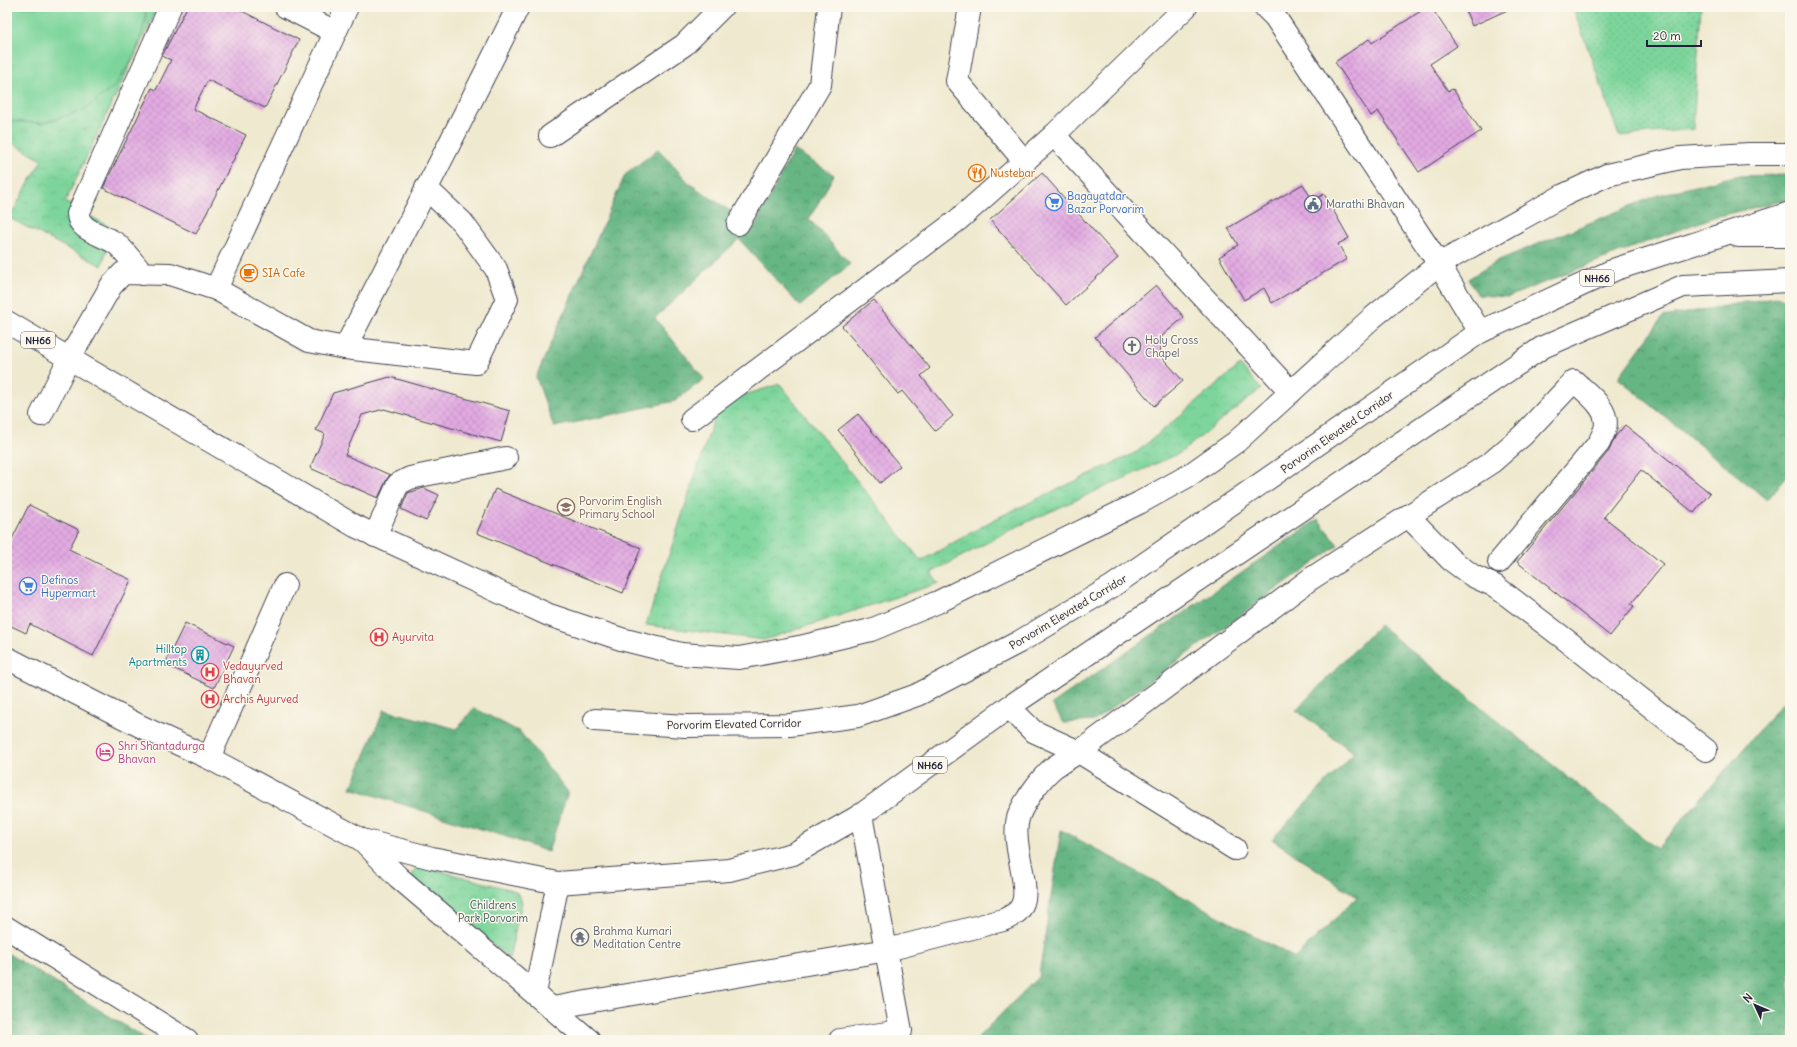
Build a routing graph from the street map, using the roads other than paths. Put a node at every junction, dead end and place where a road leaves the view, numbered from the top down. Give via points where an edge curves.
1 (170, 7) edge
2 (286, 7) edge
3 (347, 7) edge
4 (518, 7) edge
5 (722, 7) edge
6 (828, 7) edge
7 (970, 7) edge
8 (1186, 7) edge
9 (1265, 7) edge
10 (335, 32) junction
11 (550, 136) dead end
12 (1054, 136) junction
13 (1790, 154) edge
14 (1025, 162) junction
15 (426, 188) junction
16 (1790, 213) edge
17 (738, 224) dead end
18 (1718, 236) junction
19 (1790, 236) edge
20 (1439, 264) junction
21 (143, 274) junction
22 (1790, 281) edge
23 (216, 289) junction
24 (7, 322) edge
25 (1480, 332) junction
26 (345, 348) junction
27 (69, 359) junction
28 (1291, 392) junction
29 (41, 415) dead end
30 (692, 419) dead end
31 (506, 458) dead end
32 (1408, 516) junction
33 (376, 536) junction
34 (1499, 562) dead end
35 (285, 585) dead end
36 (7, 658) edge
37 (1010, 707) junction
38 (595, 720) dead end
39 (1706, 750) dead end
40 (1079, 752) junction
41 (209, 758) junction
42 (861, 815) junction
43 (362, 840) junction
44 (1235, 849) dead end
45 (558, 883) junction
46 (7, 928) edge
47 (887, 950) junction
48 (535, 993) junction
49 (552, 1008) junction
50 (187, 1040) edge
51 (589, 1040) edge
52 (840, 1040) edge

1 - 21 main road via 78,214 82,225 118,244
2 - 10 main road
3 - 10 main road
4 - 15 main road
5 - 11 main road via 684,45
6 - 17 main road via 820,84
7 - 14 main road via 957,81
8 - 12 main road
9 - 20 main road via 1275,17
10 - 23 main road
12 - 14 main road
12 - 28 main road
13 - 20 main road via 1680,158 1608,176 1564,195
14 - 30 main road via 958,220
15 - 26 main road
15 - 26 main road via 462,222 496,269 507,299 476,363
16 - 18 main road
18 - 19 main road, NH66
18 - 25 main road, NH66 via 1616,269
20 - 25 main road
20 - 28 main road, NH66 via 1372,318
21 - 23 main road via 170,274
21 - 27 main road via 124,273 111,286
22 - 37 main road, NH66 via 1683,286 1543,347
23 - 26 main road via 309,341
24 - 27 main road, NH66
25 - 38 main road, Porvorim Elevated Corridor via 1111,587 1019,642 916,695 858,716 790,725 686,726
27 - 29 main road
27 - 33 main road, NH66
28 - 33 main road, NH66 via 1236,442 1188,476 1139,503 938,602 871,630 739,658 681,654 621,639 549,615
31 - 33 main road via 410,478 398,484
32 - 34 main road via 1492,462 1524,435 1574,381 1606,415 1606,428 1598,443
32 - 39 main road via 1451,560 1473,576 1495,586
32 - 40 main road via 1309,580
35 - 41 main road
36 - 41 main road, NH66
37 - 40 main road via 1033,731
37 - 42 main road, NH66
40 - 44 main road
40 - 47 main road via 1053,768 1033,791 1019,816 1016,838 1024,892 1022,906 1014,915
41 - 43 main road, NH66
42 - 45 main road, NH66 via 793,854 730,870
42 - 47 main road
43 - 45 main road, NH66 via 432,858
43 - 48 main road via 398,877
45 - 48 main road
46 - 50 main road
47 - 49 main road
47 - 52 main road via 901,1031
48 - 49 main road
49 - 51 main road

